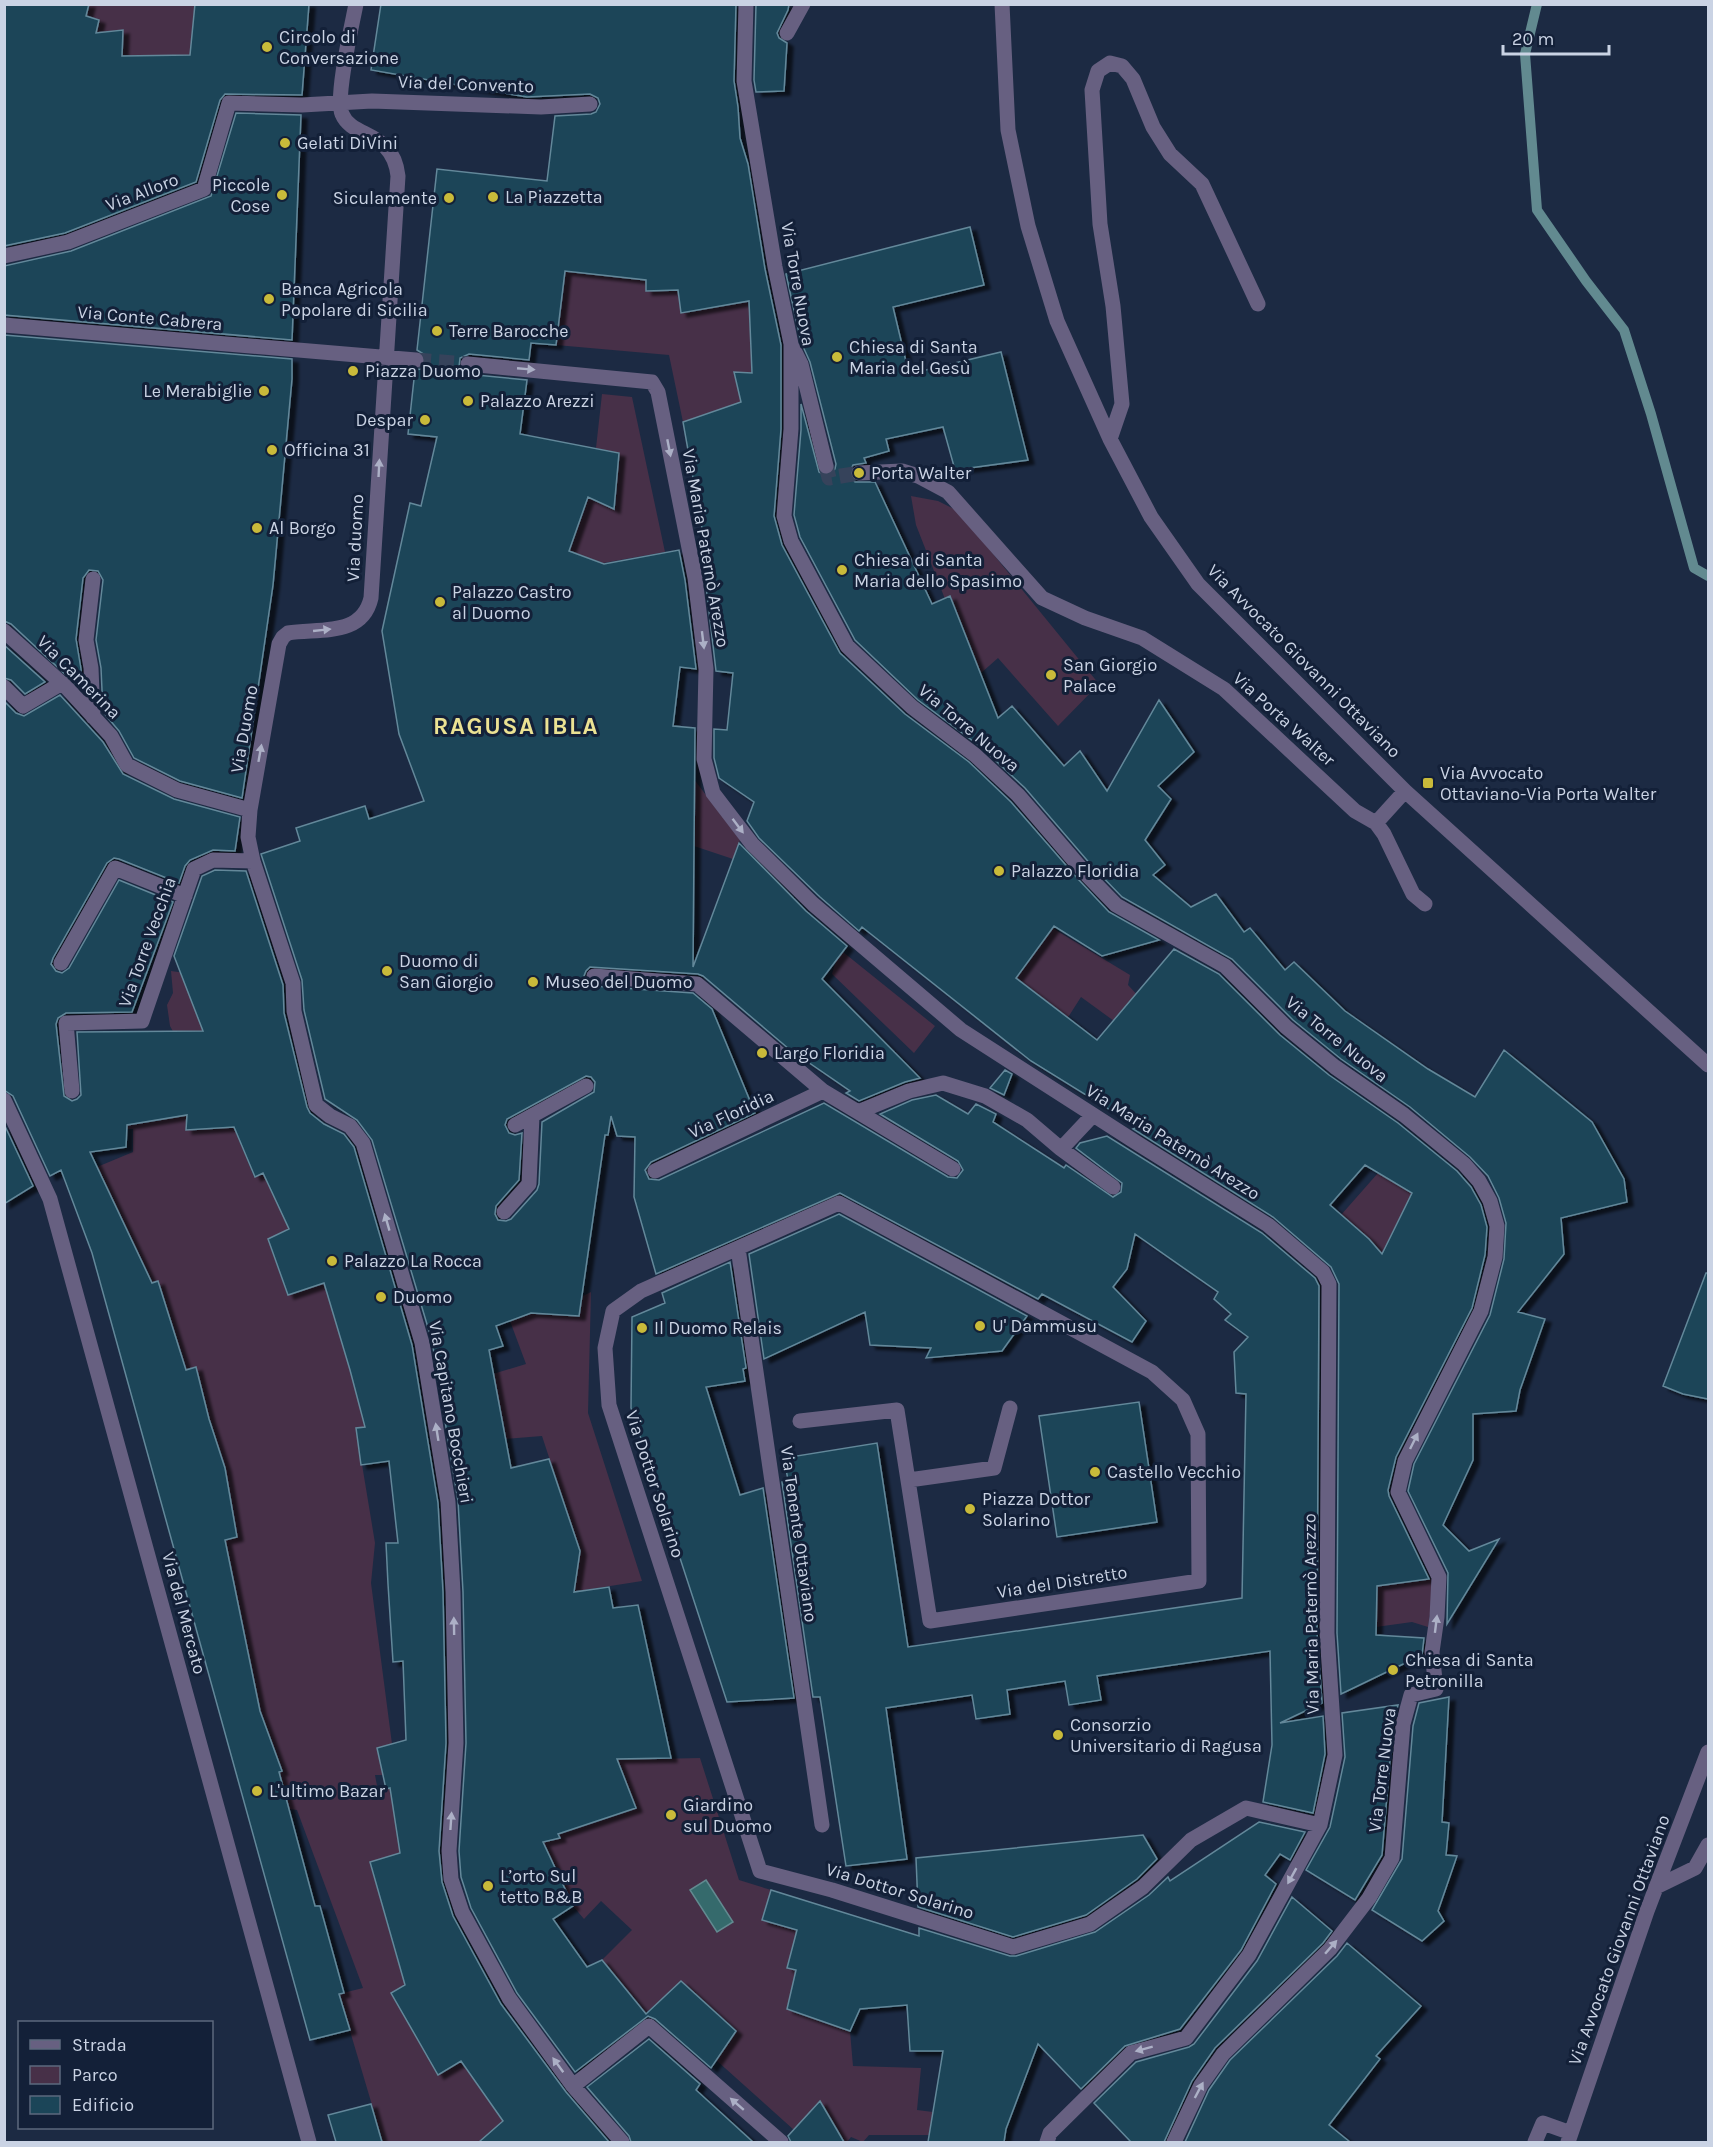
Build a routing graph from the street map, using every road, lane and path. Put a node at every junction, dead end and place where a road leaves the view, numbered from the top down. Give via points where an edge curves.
1 (746, 4) edge
2 (803, 4) edge
3 (1002, 4) edge
4 (354, 5) edge
5 (787, 33) dead end
6 (341, 103) junction
7 (590, 104) dead end
8 (4, 256) edge
9 (1258, 304) dead end
10 (4, 326) edge
11 (791, 344) junction
12 (386, 357) junction
13 (416, 360) tunnel mouth
14 (468, 364) tunnel mouth
15 (1110, 439) junction
16 (826, 466) dead end
17 (859, 472) tunnel mouth
18 (93, 579) dead end
19 (4, 631) edge
20 (277, 654) joint
21 (62, 683) junction
22 (4, 687) edge
23 (93, 717) junction
24 (1405, 791) junction
25 (250, 810) junction
26 (1376, 823) junction
27 (253, 861) junction
28 (185, 896) junction
29 (1425, 904) dead end
30 (61, 963) dead end
31 (594, 976) dead end
32 (1708, 1065) edge
33 (586, 1086) dead end
34 (72, 1091) dead end
35 (823, 1092) junction
36 (4, 1100) edge
37 (858, 1112) junction
38 (1093, 1115) junction
39 (532, 1116) junction
40 (516, 1125) dead end
41 (1061, 1149) junction
42 (953, 1168) dead end
43 (655, 1171) dead end
44 (1113, 1187) dead end
45 (504, 1212) dead end
46 (738, 1248) junction
47 (1010, 1408) dead end
48 (800, 1421) dead end
49 (909, 1480) junction
50 (1199, 1581) joint
51 (1708, 1752) edge
52 (1320, 1825) junction
53 (822, 1826) dead end
54 (1708, 1845) edge
55 (1656, 1887) junction
56 (573, 2086) junction
57 (1569, 2138) edge
58 (309, 2142) edge
59 (622, 2142) edge
60 (781, 2142) edge
61 (1047, 2142) edge
62 (1174, 2142) edge
63 (1535, 2142) edge

1 - 11 street, Via Torre Nuova via 744,81
2 - 5 street
3 - 15 street, Via Avvocato Giovanni Ottaviano via 1008,130 1028,226 1057,321
4 - 6 street
6 - 7 street, Via del Convento via 541,107
6 - 8 street, Via Alloro via 229,103 204,189 68,242
6 - 12 street via 345,120 386,146 397,167
9 - 15 street via 1202,184 1170,154 1158,136 1133,79 1122,66 1110,63 1098,71 1092,90 1100,224 1122,404
10 - 12 street, Via Conte Cabrera
11 - 16 street via 801,364
62 -> 11 street, Via Torre Nuova via 1201,2085 1223,2054 1330,1949 1369,1898 1392,1858 1403,1724 1411,1695 1436,1689 1432,1652 1439,1577 1398,1492 1405,1461 1481,1311 1495,1257 1497,1226 1491,1201 1464,1164 1286,1027 1225,966 1116,905 1018,795 975,755 912,707 847,646 791,541 784,516 791,429
12 - 13 street
20 -> 12 street, Via duomo via 288,633 341,628 353,624 369,609
14 -> 38 street, Via Maria Paternò Arezzo via 652,382 658,392 695,578 706,669 704,759 713,794 752,844 813,904 952,1022
15 - 24 street, Via Avvocato Giovanni Ottaviano via 1150,517 1198,584
17 - 26 street, Via Porta Walter via 902,471 948,492 1042,598 1142,638 1224,689 1355,811
18 - 23 street via 86,640
19 - 21 street, Via Camerina
25 -> 20 street, Via Duomo
21 - 22 street via 23,706
21 - 23 street, Via Camerina
23 - 25 street, Via Camerina via 111,736 128,765 177,790
24 - 26 street
24 - 32 street, Via Avvocato Giovanni Ottaviano
25 - 27 street, Via Capitano Bocchieri via 248,837
26 - 29 street via 1413,894
27 - 28 street, Via Torre Vecchia via 213,860 194,869
56 -> 27 street, Via Capitano Bocchieri via 509,1998 462,1912 451,1879 449,1851 456,1743 453,1592 448,1502 422,1343 363,1143 350,1126 316,1105 294,1011 293,983
28 - 30 street via 115,868
28 - 34 street, Via Torre Vecchia via 142,1021 66,1023
31 - 35 street via 698,984
33 - 39 street
35 - 37 street
35 - 43 street, Via Floridia
36 - 58 street, Via del Mercato via 50,1199
37 - 41 street via 909,1091 943,1083 985,1096 1027,1120
37 - 42 street
38 - 41 street
38 - 52 street, Via Maria Paternò Arezzo via 1268,1225 1323,1272 1329,1284 1327,1633 1335,1755
39 - 40 street
39 - 45 street via 529,1184
41 - 44 street
46 - 50 street, Via Dottor Solarino via 839,1203 1152,1372 1183,1400 1198,1434
46 - 52 street, Via Dottor Solarino via 641,1291 613,1311 605,1348 609,1406 760,1871 1013,1947 1090,1924 1143,1887 1191,1840 1246,1808
46 - 53 street, Via Tenente Ottaviano
47 - 49 street via 993,1468
48 - 49 street via 897,1410
49 - 50 street, Via del Distretto via 930,1622
51 - 55 street, Via Avvocato Giovanni Ottaviano
52 -> 61 street, Via Maria Paternò Arezzo via 1249,1955 1186,2038 1131,2053 1050,2133
54 - 55 street via 1695,1868
55 - 57 street, Via Avvocato Giovanni Ottaviano
56 - 59 street, Via Capitano Bocchieri
60 -> 56 street via 648,2026
57 - 63 street via 1543,2123

